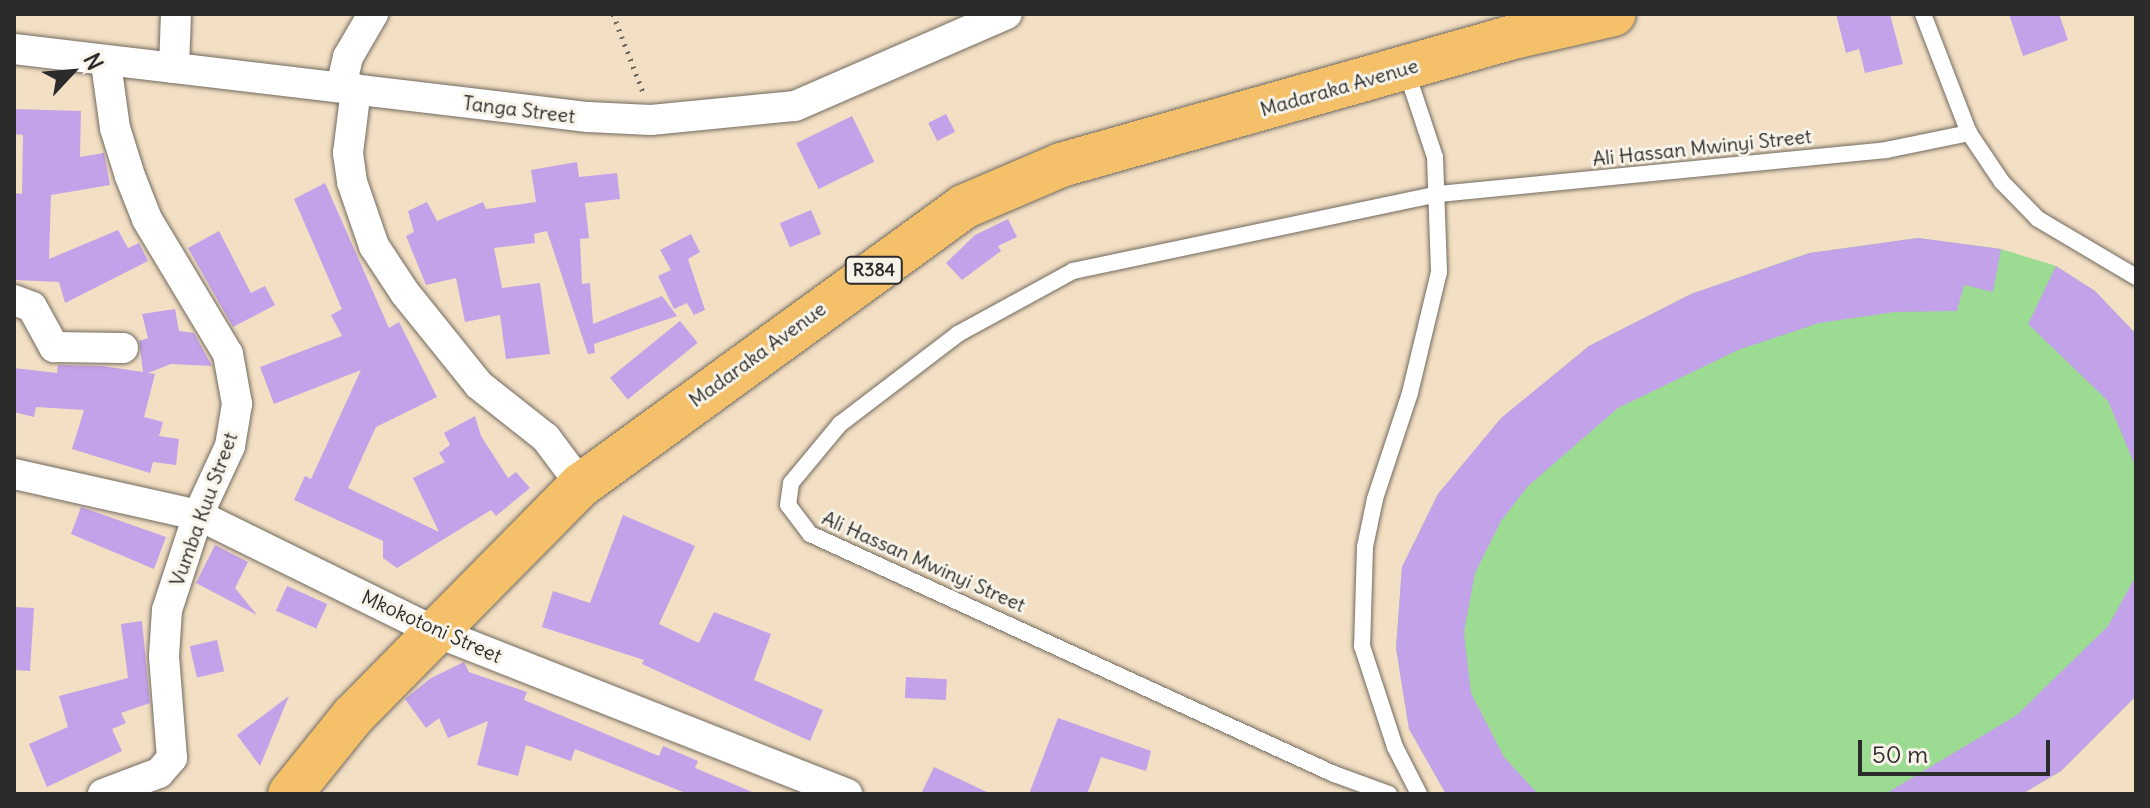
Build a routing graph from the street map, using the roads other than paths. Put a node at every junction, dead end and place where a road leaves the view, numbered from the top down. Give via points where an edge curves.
1 (176, 14) edge
2 (373, 14) edge
3 (1007, 14) edge
4 (1614, 14) edge
5 (1923, 14) edge
6 (1514, 25) edge
7 (14, 49) edge
8 (106, 63) junction
9 (174, 68) junction
10 (1405, 68) junction
11 (349, 88) junction
12 (1969, 133) junction
13 (1439, 194) junction
14 (2136, 277) edge
15 (14, 300) edge
16 (123, 348) dead end
17 (14, 474) edge
18 (581, 485) junction
19 (198, 515) junction
20 (436, 632) junction
21 (828, 790) edge
22 (103, 794) edge
23 (290, 794) edge
24 (1389, 794) edge
25 (1419, 794) edge

1 - 9 street
2 - 11 street via 348,57
3 - 11 street, Tanga Street via 795,106 651,120
4 - 6 main road, Madaraka Avenue / R384
5 - 12 lane
6 - 10 main road, Madaraka Avenue / R384
7 - 8 street, Tanga Street
8 - 9 street, Tanga Street
8 - 19 street, Vumba Kuu Street via 130,176 147,219 210,319 235,379 230,446
9 - 11 street, Tanga Street
10 - 13 lane via 1426,121
10 - 18 main road, Madaraka Avenue / R384 via 1061,165 963,207
11 - 18 street via 352,182 374,246 479,385 546,438
12 - 13 lane, Ali Hassan Mwinyi Street via 1886,150
12 - 14 lane via 2002,182 2038,219
13 - 24 lane, Ali Hassan Mwinyi Street via 1073,271 958,334 840,424 802,466 787,494 797,522 810,534 956,596 1334,774
13 - 25 lane via 1439,272 1365,547 1362,646 1395,747
15 - 16 street via 32,307 54,347
17 - 19 street, Mkokotoni Street
18 - 20 main road, Madaraka Avenue / R384
19 - 20 street, Mkokotoni Street
19 - 22 street, Vumba Kuu Street via 167,610 164,656 172,758 159,773
20 - 21 street, Mkokotoni Street
20 - 23 main road, Madaraka Avenue / R384 via 353,716

